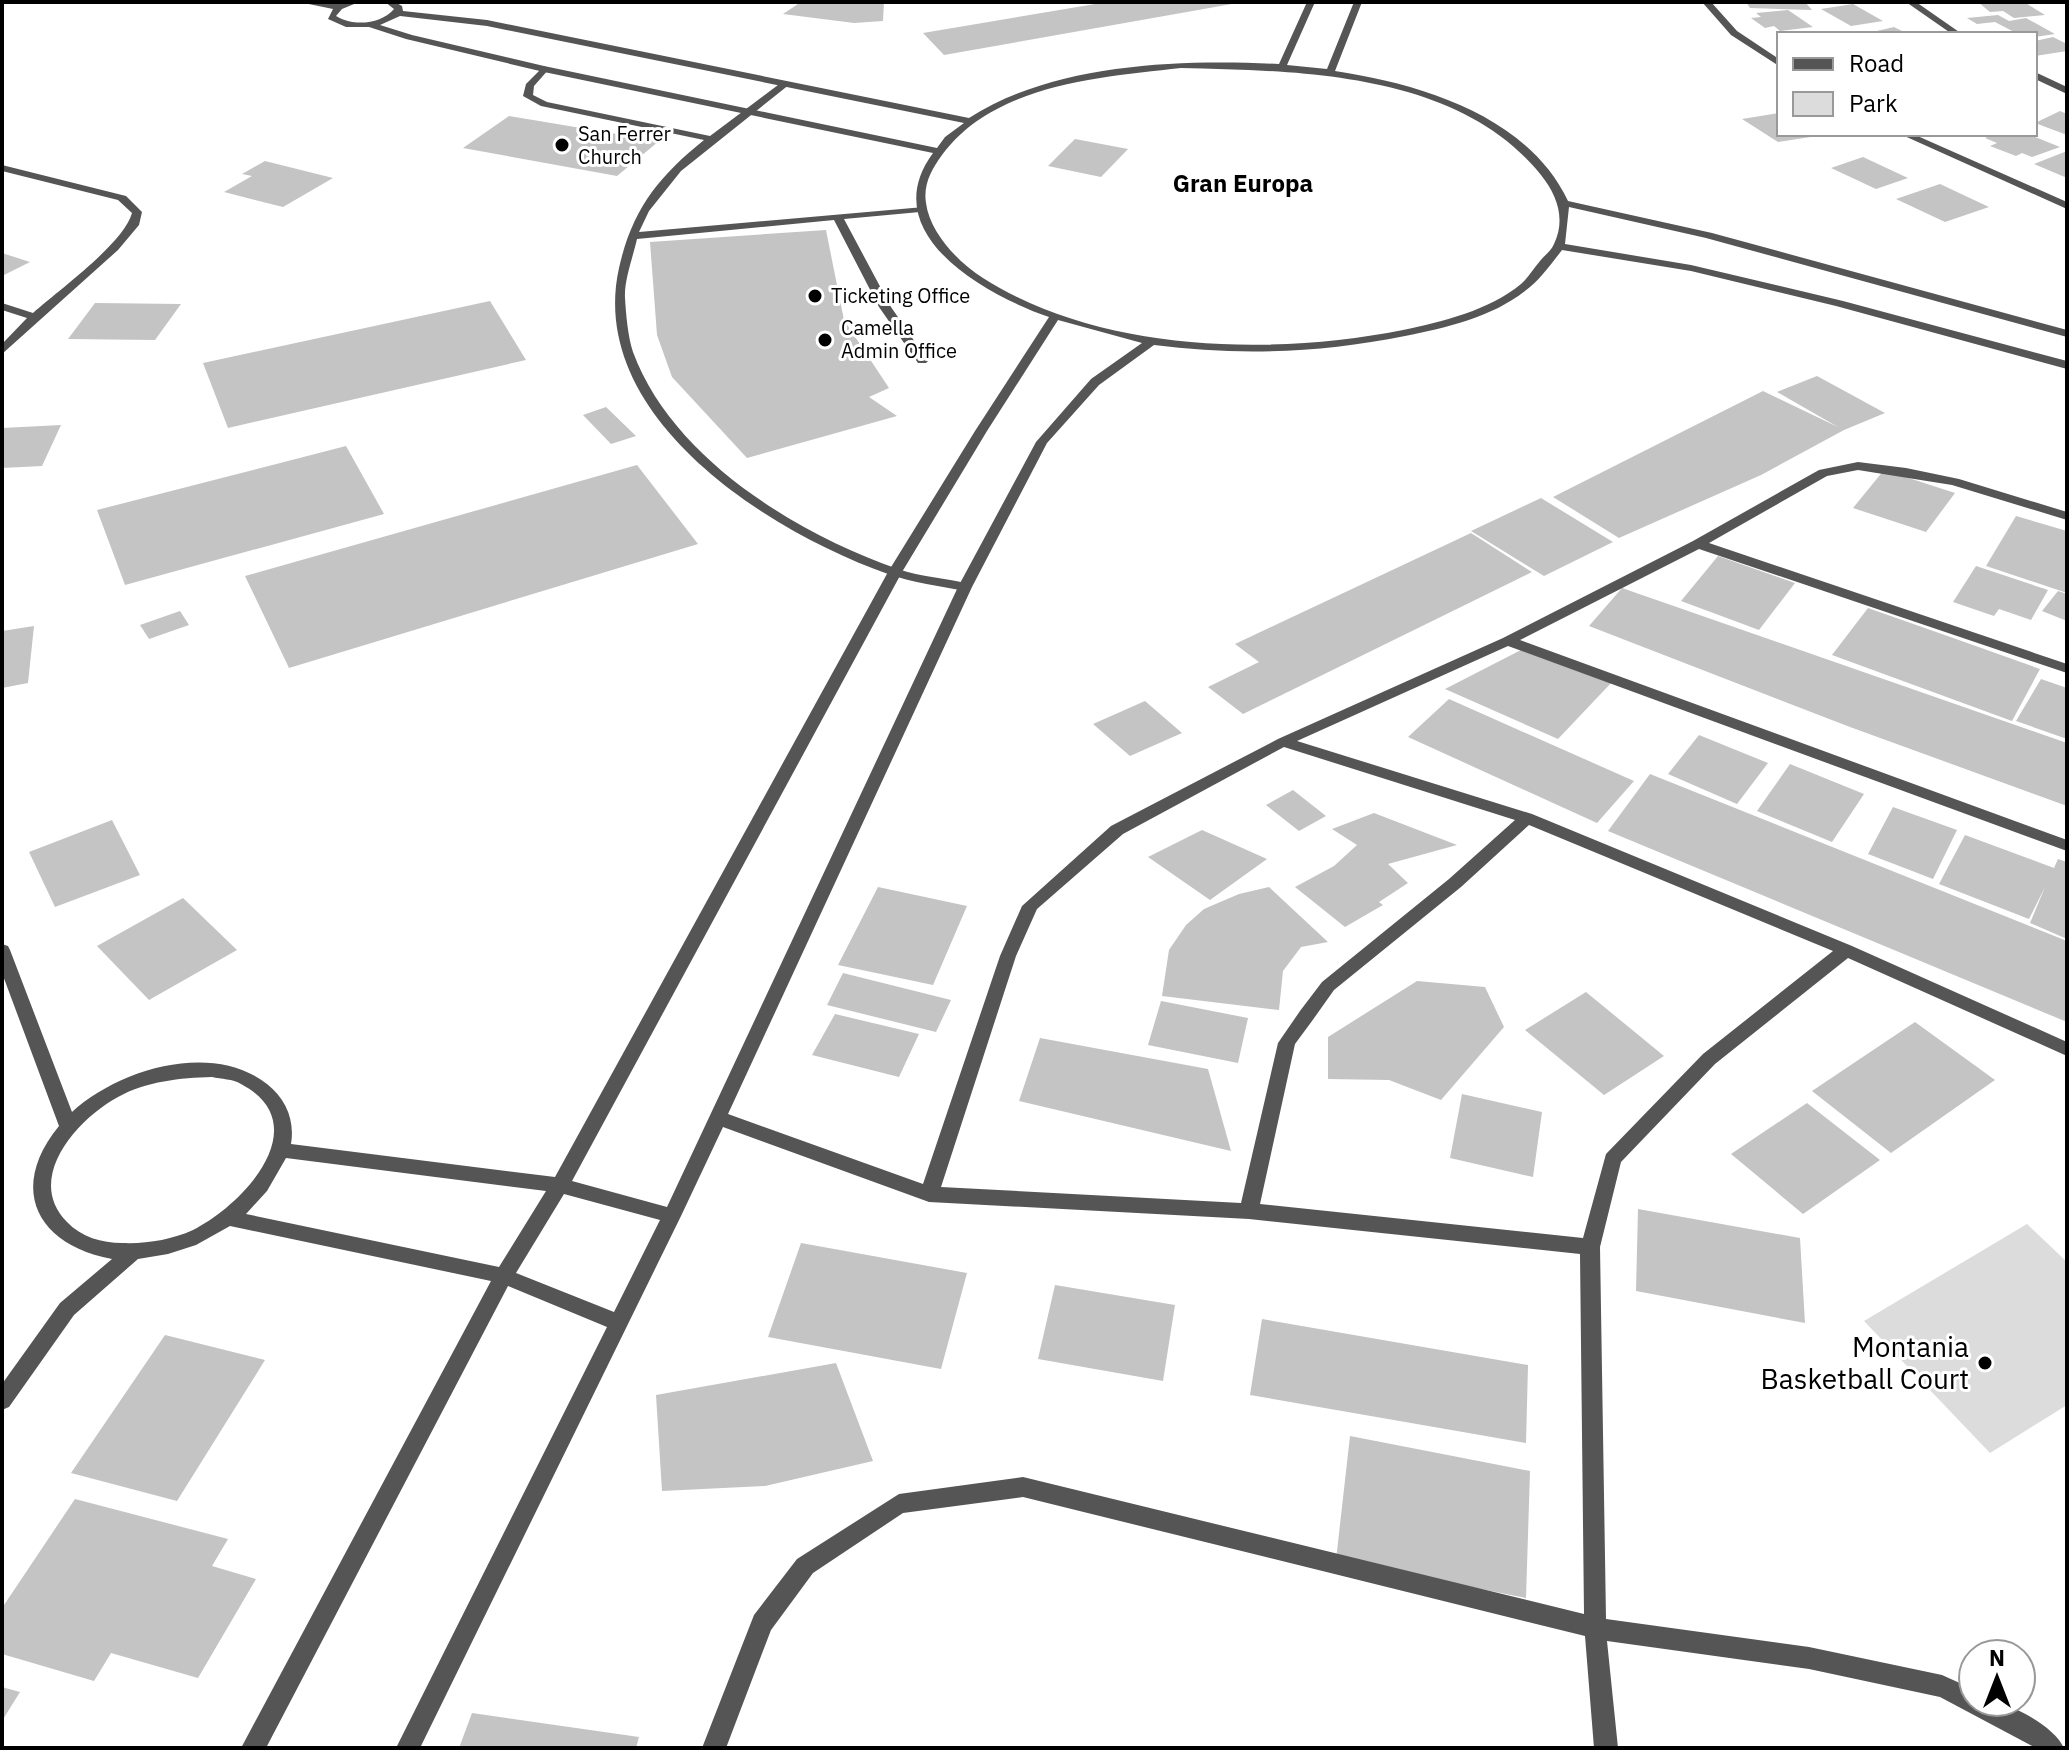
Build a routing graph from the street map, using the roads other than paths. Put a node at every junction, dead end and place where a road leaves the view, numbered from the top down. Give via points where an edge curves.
1 (303, 2) edge
2 (389, 2) edge
3 (409, 2) edge
4 (1311, 2) edge
5 (1358, 2) edge
6 (1706, 2) edge
7 (1910, 2) edge
8 (349, 4) edge
9 (399, 10) junction
10 (369, 24) junction
11 (1955, 32) edge
12 (1777, 62) edge
13 (1282, 67) junction
14 (544, 69) junction
15 (1330, 73) junction
16 (2037, 76) edge
17 (785, 84) junction
18 (2067, 91) edge
19 (749, 112) junction
20 (970, 121) junction
21 (1910, 136) edge
22 (711, 139) junction
23 (936, 151) junction
24 (2, 168) edge
25 (1564, 203) junction
26 (2067, 206) edge
27 (920, 209) junction
28 (837, 216) junction
29 (632, 236) junction
30 (1559, 246) junction
31 (2, 306) edge
32 (35, 317) junction
33 (1055, 317) junction
34 (2067, 334) edge
35 (1152, 341) junction
36 (2, 351) edge
37 (922, 361) dead end
38 (2067, 365) edge
39 (2067, 516) edge
40 (1698, 544) junction
41 (895, 572) junction
42 (965, 587) junction
43 (1508, 641) junction
44 (2067, 669) edge
45 (1283, 742) junction
46 (1527, 818) junction
47 (2067, 846) edge
48 (2, 950) edge
49 (1846, 950) junction
50 (2067, 1049) edge
51 (716, 1117) junction
52 (68, 1127) junction
53 (281, 1150) junction
54 (560, 1185) junction
55 (929, 1194) junction
56 (1249, 1211) junction
57 (672, 1216) junction
58 (229, 1218) junction
59 (1590, 1247) junction
60 (133, 1252) junction
61 (504, 1276) junction
62 (619, 1323) junction
63 (2, 1401) edge
64 (1595, 1628) junction
65 (1957, 1694) edge
66 (2006, 1718) edge
67 (253, 1748) edge
68 (408, 1748) edge
69 (714, 1748) edge
70 (1606, 1748) edge
71 (2052, 1748) edge

1 - 8 street
2 - 9 street
3 - 9 street
4 - 13 street
5 - 15 street
6 - 12 street via 1734,33
7 - 11 street
8 - 10 street via 331,17
9 - 10 street
9 - 17 street
10 - 14 street
13 - 15 street
13 - 20 street via 1181,65 1100,75 1028,93
14 - 19 street
14 - 22 street via 529,86 528,96 544,104
15 - 25 street via 1419,94 1488,123 1538,160
16 - 18 street
17 - 19 street
17 - 20 street
19 - 22 street
19 - 23 street
20 - 23 street
21 - 26 street
22 - 29 street via 677,166
23 - 27 street via 921,179
24 - 32 street via 122,198 137,212 134,225 114,248
25 - 30 street
25 - 34 street via 1708,235
27 - 28 street
27 - 33 street via 941,249 986,286
28 - 29 street
28 - 37 street via 885,307
29 - 41 street via 619,288 623,342 628,360 673,433 728,485 793,525
30 - 35 street via 1524,287 1457,321 1366,343 1260,350
30 - 38 street via 1691,268
31 - 32 street
32 - 36 street
33 - 35 street
33 - 41 street
35 - 42 street via 1095,382 1042,442
39 - 40 street via 1955,482 1858,466 1823,473
40 - 43 street
40 - 44 street
41 - 42 street
41 - 54 street
42 - 51 street
43 - 45 street
43 - 47 street
45 - 46 street
45 - 55 street via 1117,830 1030,906 1008,956
46 - 49 street
46 - 56 street via 1328,986 1313,1006 1287,1043
48 - 52 street
49 - 50 street
49 - 59 street via 1709,1059 1613,1159
51 - 55 street
51 - 57 street
52 - 53 street via 99,1101 135,1082 175,1071 212,1070 246,1078 270,1096 282,1121
52 - 60 street via 48,1156 40,1186 46,1214 65,1236 94,1249
53 - 54 street
53 - 58 street via 272,1174
54 - 57 street
54 - 61 street
55 - 56 street
56 - 59 street
57 - 62 street
58 - 60 street via 199,1236
58 - 61 street
59 - 64 street
60 - 63 street via 67,1309
61 - 62 street
61 - 67 street
62 - 68 street
64 - 65 street via 1809,1658
64 - 69 street via 1023,1487 899,1504 805,1566 762,1623
64 - 70 street
66 - 71 street via 2041,1736

